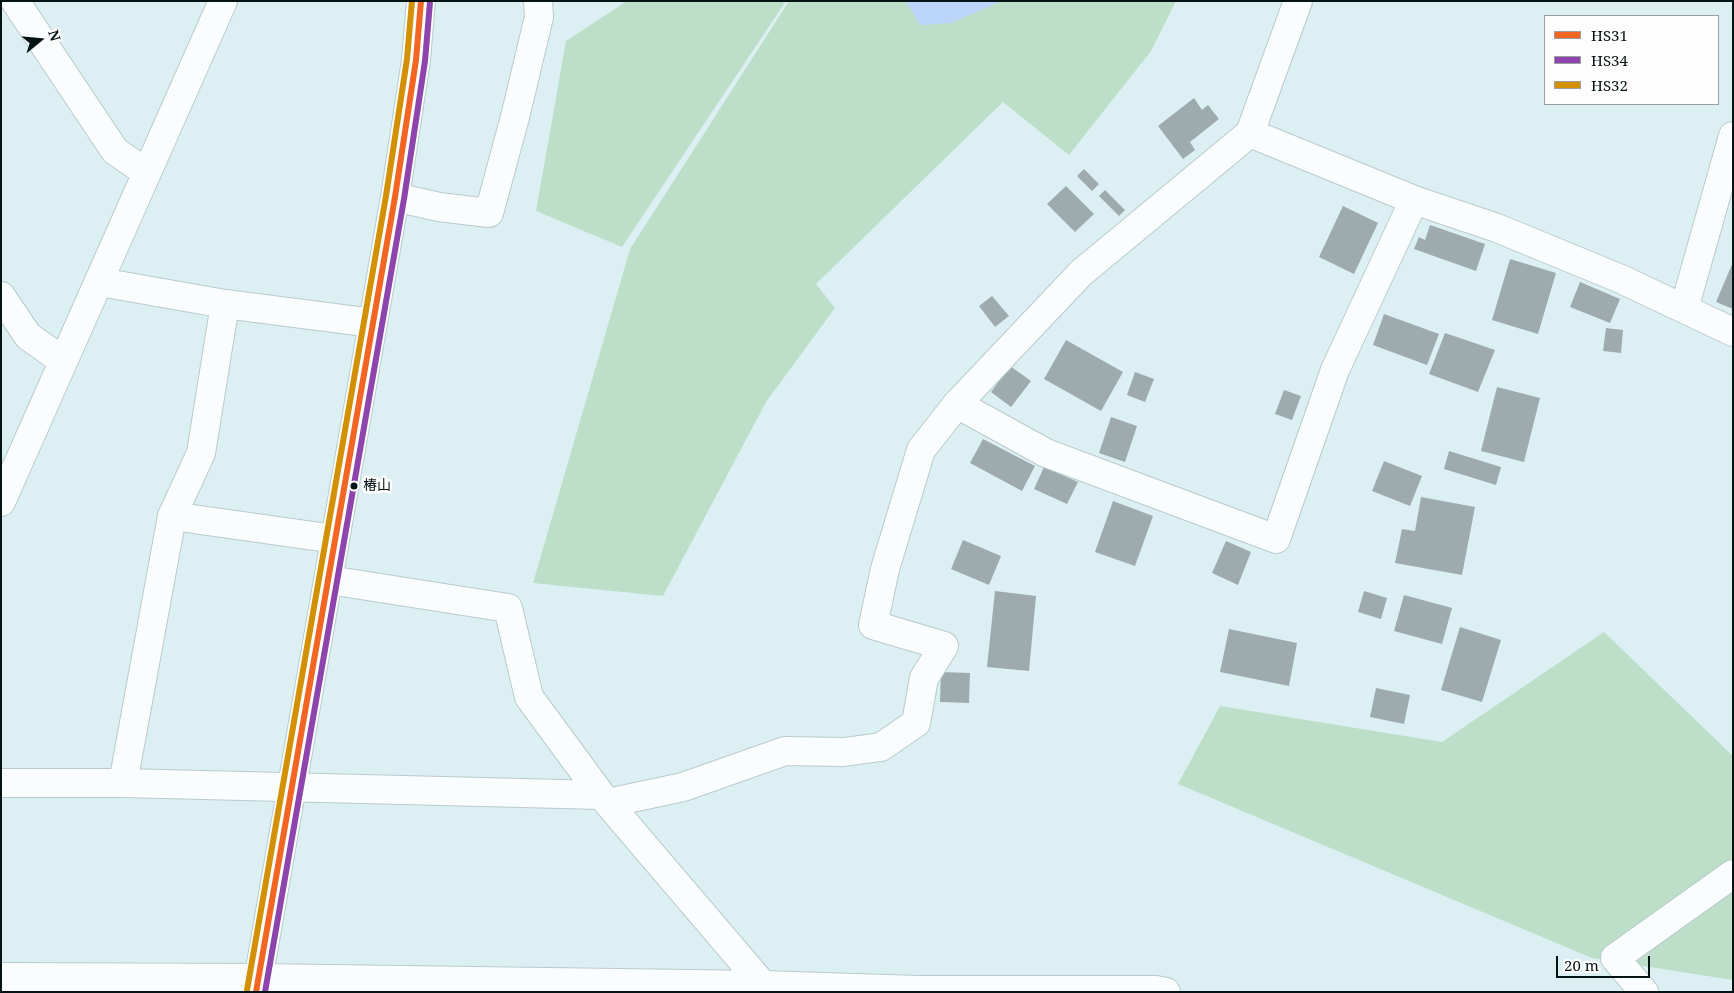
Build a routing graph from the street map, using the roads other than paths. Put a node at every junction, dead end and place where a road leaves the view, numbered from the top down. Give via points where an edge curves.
1 (15, 1) edge
2 (223, 1) edge
3 (421, 1) edge
4 (538, 1) edge
5 (1298, 1) edge
6 (1250, 133) junction
7 (1733, 136) edge
8 (147, 173) junction
9 (395, 197) junction
10 (1414, 200) junction
11 (100, 282) junction
12 (1, 296) edge
13 (225, 304) junction
14 (1684, 309) junction
15 (373, 324) junction
16 (1733, 332) edge
17 (63, 361) junction
18 (957, 404) junction
19 (1, 502) edge
20 (172, 516) junction
21 (335, 539) junction
22 (328, 580) junction
23 (1, 783) edge
24 (124, 783) junction
25 (290, 788) junction
26 (604, 799) junction
27 (1733, 874) edge
28 (1, 977) edge
29 (257, 985) edge
30 (762, 989) edge
31 (918, 991) edge
32 (1161, 991) edge
33 (1644, 992) edge

1 - 8 street via 115,151
2 - 8 street
3 - 9 street via 416,60
4 - 9 street via 539,17 489,213
5 - 6 street
6 - 10 street
6 - 18 street via 1081,273
7 - 14 street
8 - 11 street
9 - 15 street
10 - 14 street via 1497,228 1621,278
10 - 18 street via 1335,370 1276,539 1046,453
11 - 13 street
11 - 17 street
12 - 17 street via 28,336
13 - 15 street
13 - 20 street via 200,453
14 - 16 street
15 - 21 street
17 - 19 street
18 - 26 street via 921,450 885,568 873,626 944,646 924,678 916,723 881,747 844,752 785,751 683,787
20 - 21 street
20 - 24 street
21 - 22 street
22 - 25 street
22 - 26 street via 508,608 529,697
23 - 24 street
24 - 25 street
25 - 26 street
25 - 29 street
26 - 30 street
27 - 33 street via 1615,958
28 - 29 street
29 - 30 street
30 - 31 street
31 - 32 street

